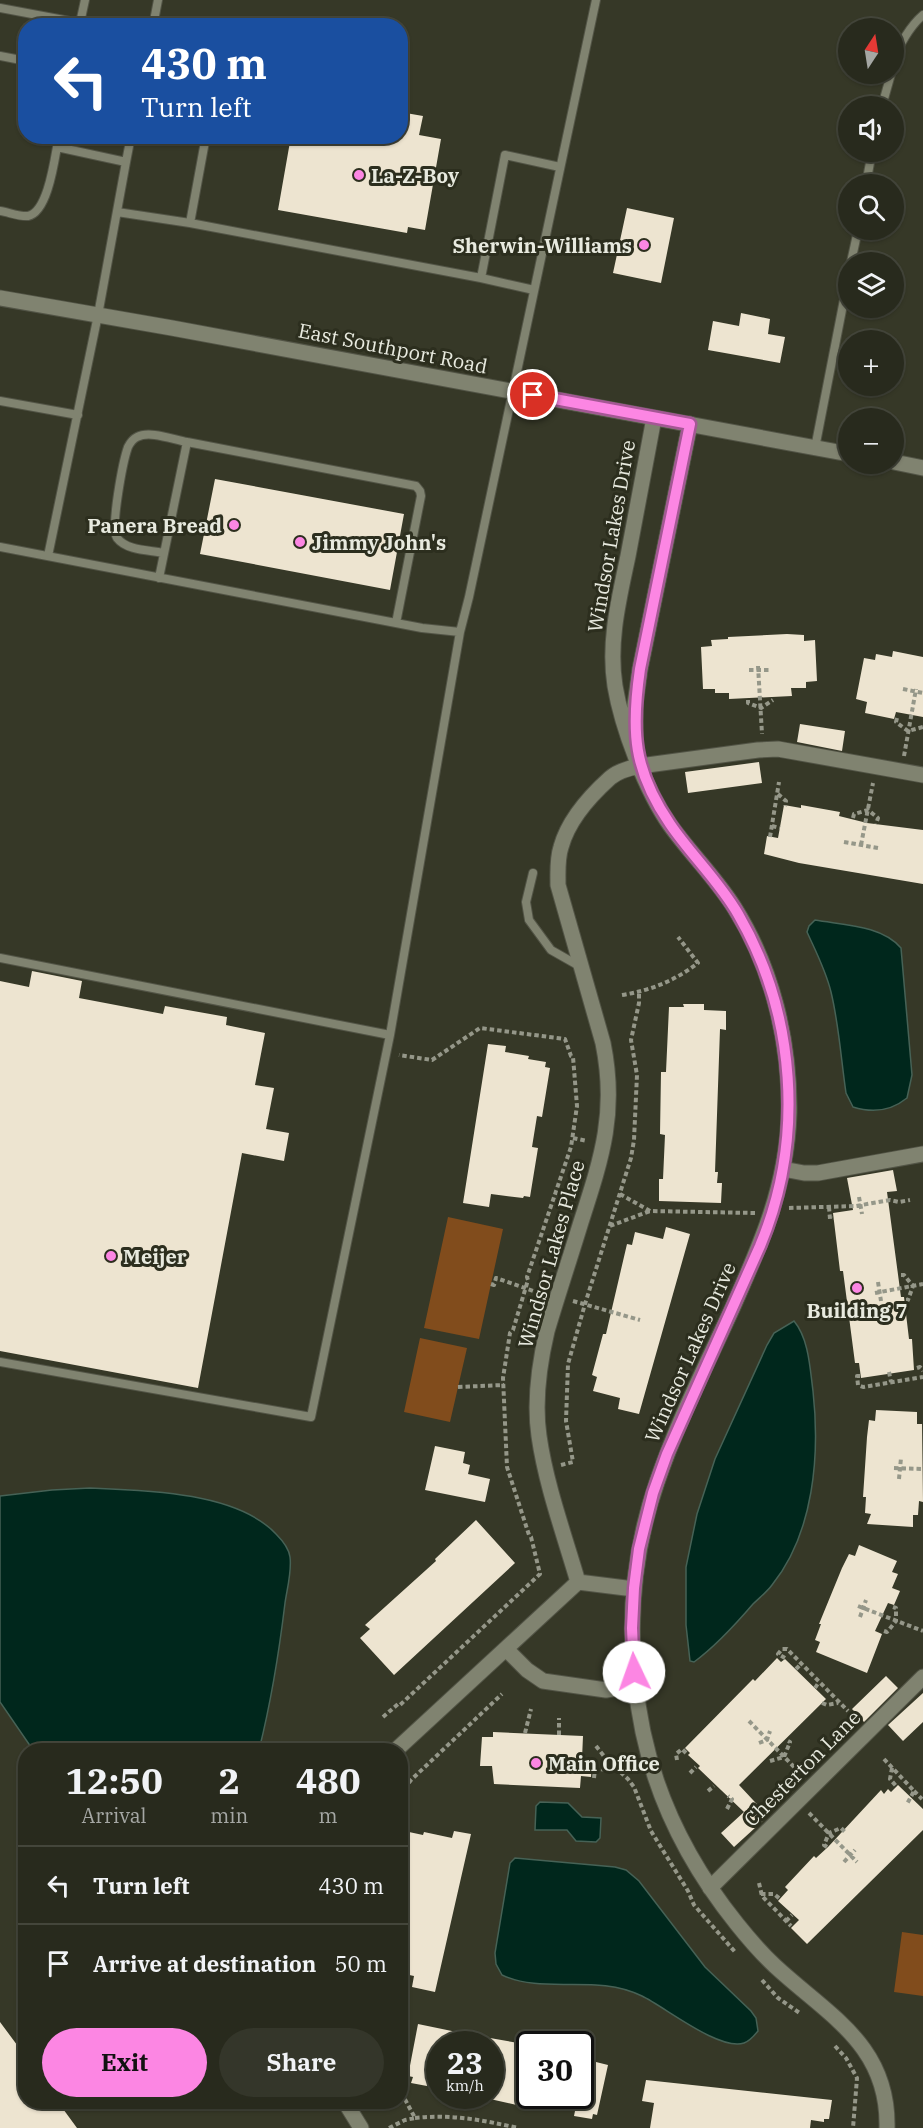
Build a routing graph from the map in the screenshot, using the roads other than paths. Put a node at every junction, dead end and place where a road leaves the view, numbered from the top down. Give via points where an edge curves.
1 (85, 0) edge
2 (158, 0) edge
3 (596, 0) edge
4 (0, 8) edge
5 (923, 15) edge
6 (50, 18) edge
7 (81, 18) edge
8 (155, 18) edge
9 (904, 41) edge
10 (0, 56) edge
11 (18, 59) edge
12 (58, 144) edge
13 (129, 144) edge
14 (205, 144) edge
15 (57, 147) junction
16 (126, 162) junction
17 (560, 167) junction
18 (0, 211) edge
19 (117, 212) junction
20 (190, 223) junction
21 (482, 278) junction
22 (534, 290) junction
23 (0, 298) edge
24 (99, 315) junction
25 (840, 318) edge
26 (512, 391) junction
27 (0, 401) edge
28 (78, 415) junction
29 (654, 418) junction
30 (690, 424) junction
31 (187, 442) junction
32 (815, 448) junction
33 (838, 452) edge
34 (904, 464) edge
35 (923, 468) edge
36 (0, 547) edge
37 (164, 553) junction
38 (48, 556) junction
39 (159, 578) junction
40 (396, 623) junction
41 (460, 632) junction
42 (640, 766) junction
43 (923, 776) edge
44 (532, 873) dead end
45 (0, 958) edge
46 (581, 967) junction
47 (390, 1035) junction
48 (923, 1154) edge
49 (783, 1169) junction
50 (0, 1362) edge
51 (578, 1582) junction
52 (634, 1588) junction
53 (506, 1648) junction
54 (923, 1677) edge
55 (635, 1685) junction
56 (404, 1743) edge
57 (710, 1888) junction
58 (349, 2109) edge
59 (361, 2128) edge
60 (887, 2128) edge

1 - 7 lane
2 - 8 lane
3 - 17 lane
4 - 6 lane
5 - 9 lane
10 - 11 lane
12 - 15 lane
13 - 16 lane
14 - 20 lane
15 - 16 lane
15 - 18 lane via 45,199 36,212 27,216
16 - 19 lane
17 - 21 lane via 505,155
17 - 22 lane
19 - 20 lane
19 - 24 lane
20 - 21 lane
21 - 22 lane
22 - 26 lane
23 - 24 street, East Southport Road
24 - 26 street, East Southport Road
24 - 28 lane
25 - 32 lane
26 - 29 street, East Southport Road
26 - 41 lane
27 - 28 lane
28 - 38 lane
29 - 30 street, East Southport Road
29 - 42 street, Windsor Lakes Drive via 613,632 615,687
30 - 32 street, East Southport Road
30 - 42 street, Windsor Lakes Drive via 640,669 635,741
31 - 37 lane
31 - 37 lane via 141,435 131,443 125,460 114,533 129,546
31 - 40 lane via 416,486 421,496
32 - 33 street, East Southport Road
34 - 35 street
36 - 38 lane
37 - 39 lane
38 - 39 lane
39 - 40 lane
40 - 41 lane
41 - 47 lane
42 - 43 street, Windsor Lakes Place via 778,749
42 - 46 street, Windsor Lakes Place via 610,778 569,827 561,847 558,885
42 - 49 street, Windsor Lakes Drive via 659,808 723,890 762,962 778,1013 788,1069 789,1116
44 - 46 lane via 526,902 528,920 551,950
45 - 47 lane
46 - 51 street, Windsor Lakes Place via 606,1056 609,1111 602,1155 544,1344 538,1386 539,1435 546,1470
47 - 50 lane via 311,1417
48 - 49 street via 818,1173
49 - 52 street, Windsor Lakes Drive via 765,1236 660,1473 645,1521
51 - 52 street
51 - 53 street
52 - 55 street, Windsor Lakes Drive
53 - 55 street via 543,1681 606,1690
53 - 56 street
54 - 57 street, Chesterton Lane
55 - 57 street, Windsor Lakes Drive via 651,1763 677,1832
57 - 60 street, Windsor Lakes Drive via 767,1958 866,2049 884,2090
58 - 59 street

